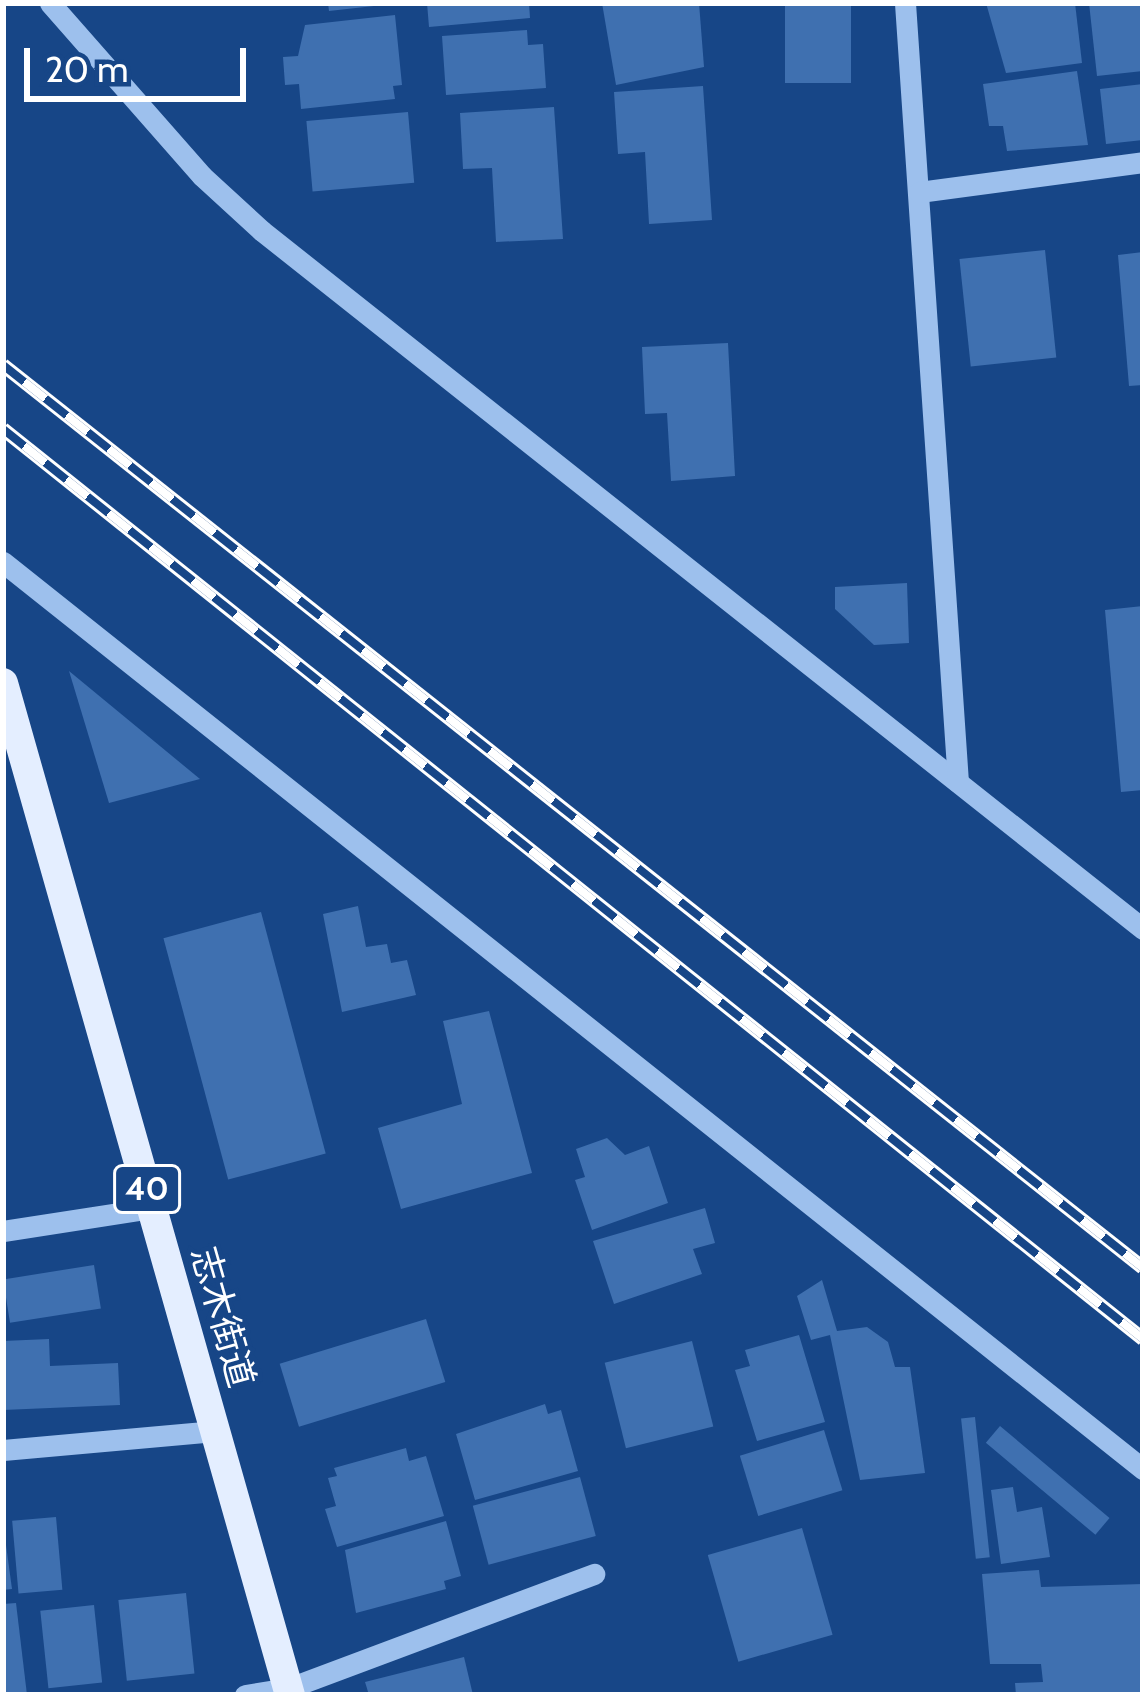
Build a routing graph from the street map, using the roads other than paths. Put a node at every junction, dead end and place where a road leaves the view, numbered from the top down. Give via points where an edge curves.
1 (50, 3) edge
2 (905, 3) edge
3 (1143, 162) edge
4 (919, 192) junction
5 (3, 562) edge
6 (3, 683) edge
7 (958, 782) junction
8 (1143, 929) edge
9 (152, 1208) junction
10 (3, 1231) edge
11 (215, 1431) junction
12 (3, 1450) edge
13 (1143, 1468) edge
14 (594, 1574) dead end
15 (290, 1692) edge
16 (244, 1695) edge

1 - 7 street via 202,176 262,231
2 - 4 street
3 - 4 street
4 - 7 street
5 - 13 street
6 - 9 main road, 志木街道 / 40
7 - 8 street
9 - 10 street
9 - 11 main road, 志木街道 / 40
11 - 12 street
11 - 15 main road, 志木街道 / 40
14 - 15 street
15 - 16 street

